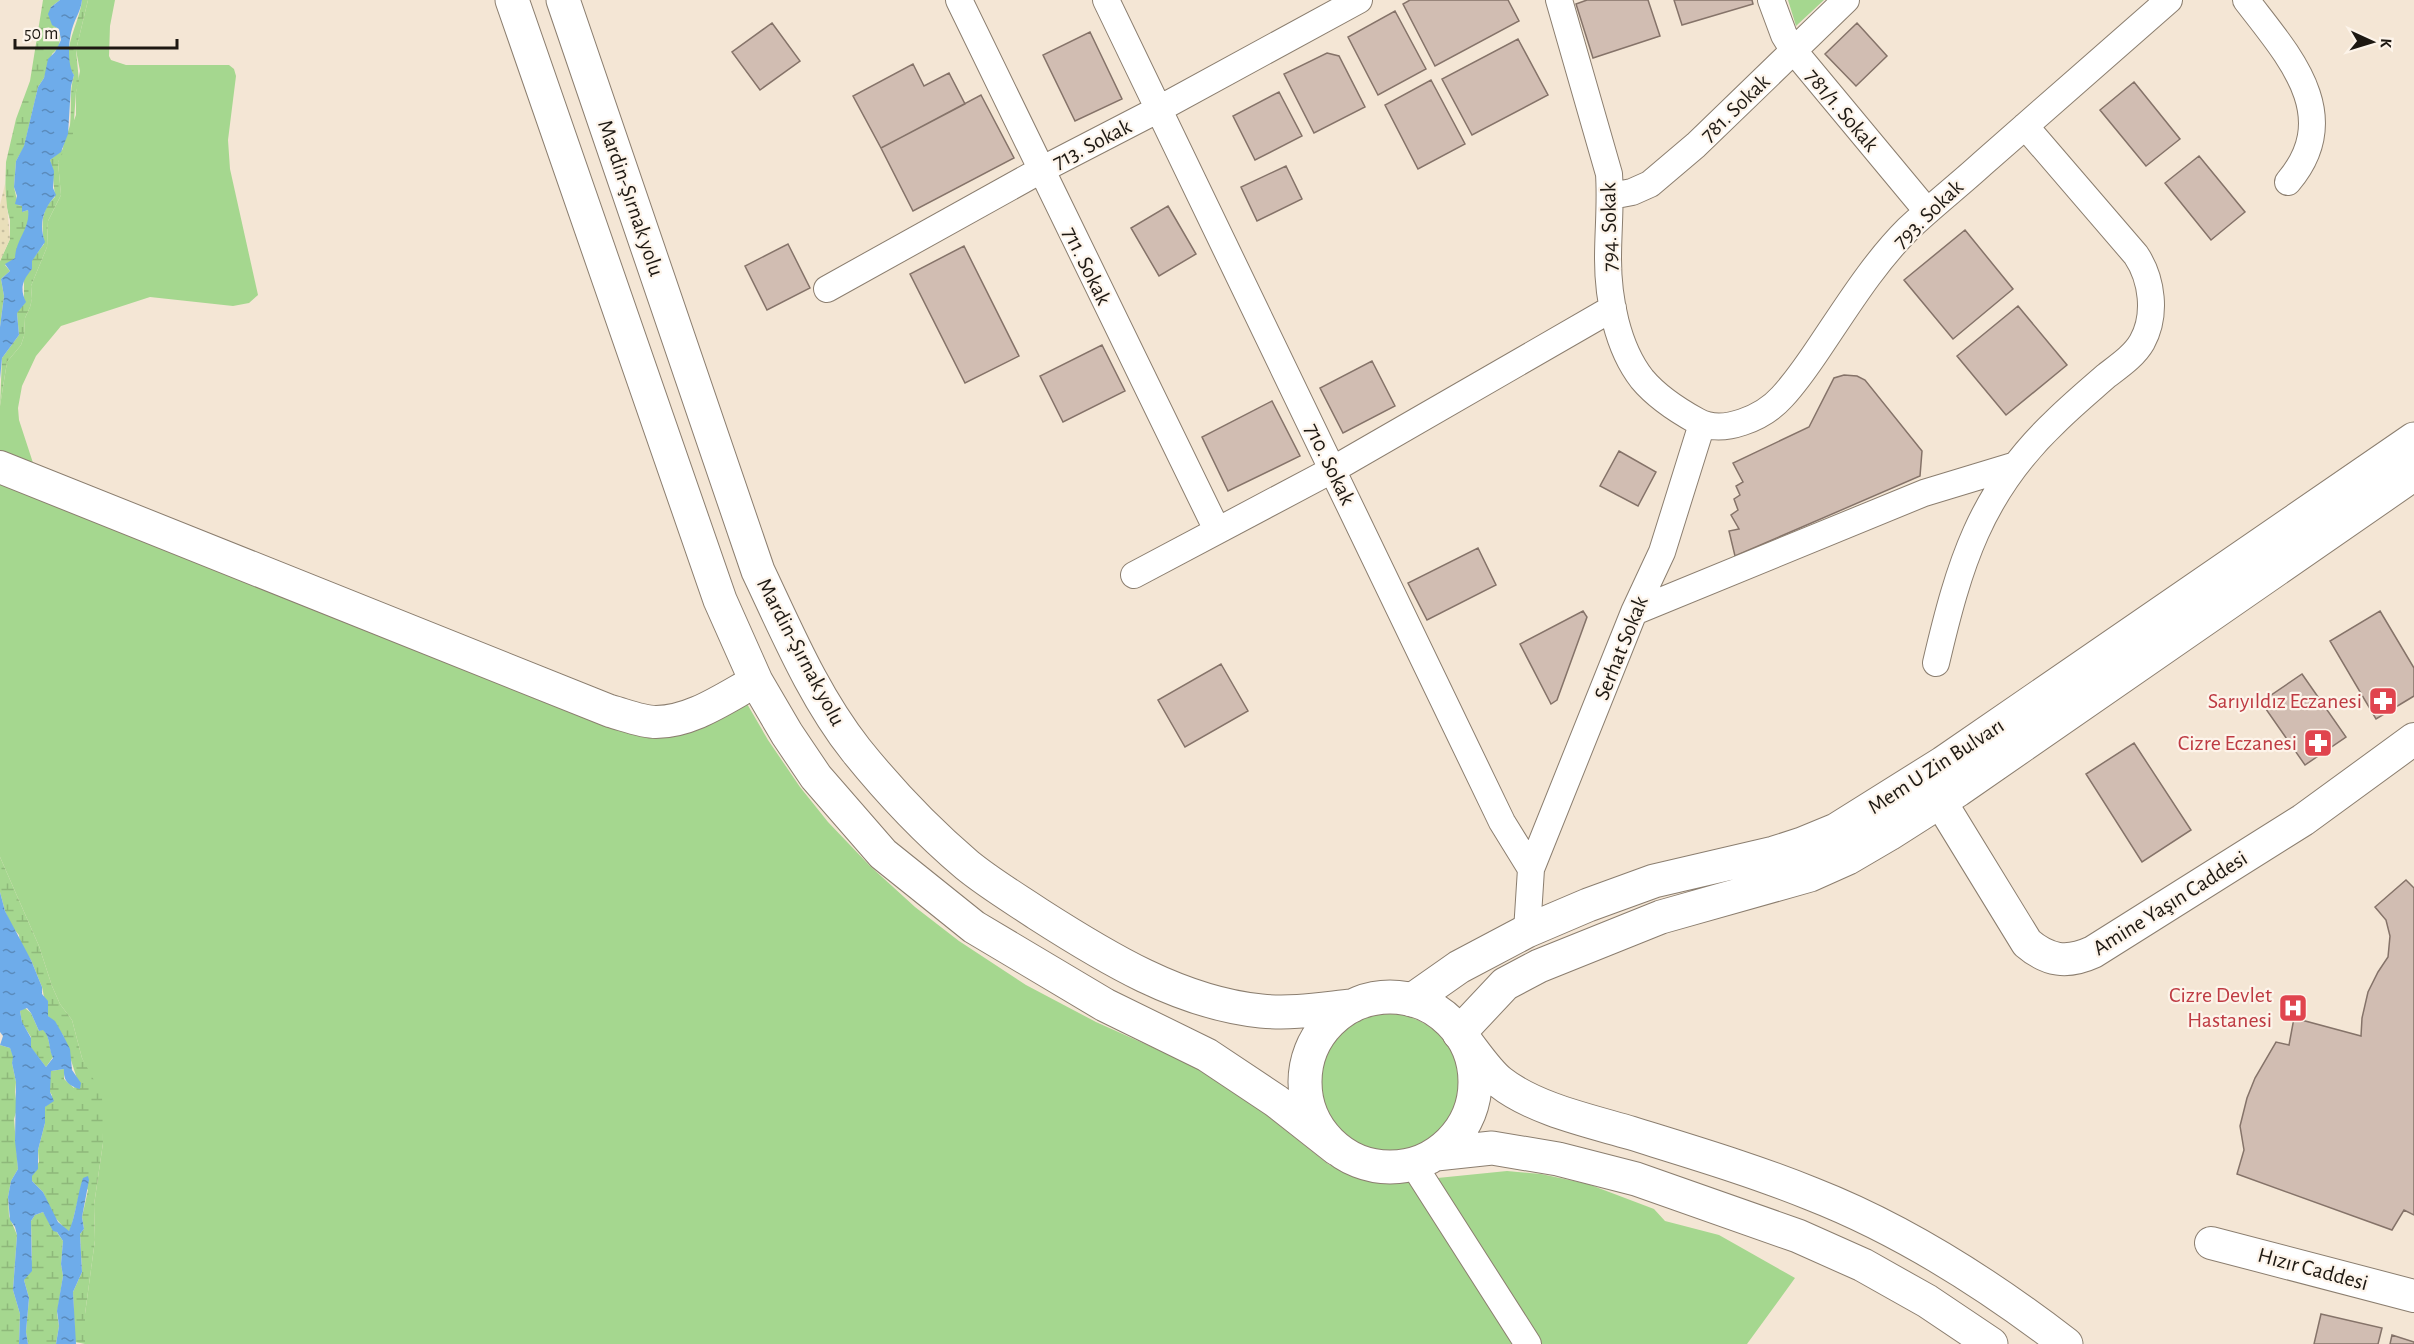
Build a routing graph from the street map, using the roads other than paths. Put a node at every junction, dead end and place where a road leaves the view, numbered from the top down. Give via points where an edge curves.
1 (512, 0) edge
2 (563, 0) edge
3 (959, 0) edge
4 (1106, 0) edge
5 (1559, 0) edge
6 (1771, 0) edge
7 (1846, 0) edge
8 (2169, 0) edge
9 (2246, 0) edge
10 (1343, 4) edge
11 (1794, 51) junction
12 (1159, 109) junction
13 (2025, 126) junction
14 (1041, 170) junction
15 (2288, 182) dead end
16 (1611, 196) junction
17 (1927, 212) junction
18 (827, 289) dead end
19 (1613, 308) junction
20 (1702, 424) junction
21 (2414, 439) edge
22 (2013, 466) junction
23 (0, 467) edge
24 (1332, 470) junction
25 (2414, 474) edge
26 (1217, 530) junction
27 (1134, 575) dead end
28 (1634, 612) junction
29 (1936, 663) dead end
30 (756, 681) junction
31 (2414, 739) edge
32 (1941, 783) junction
33 (1531, 869) junction
34 (1527, 931) junction
35 (1412, 1000) junction
36 (1352, 1006) junction
37 (1459, 1033) junction
38 (1337, 1149) junction
39 (1425, 1159) junction
40 (2211, 1243) dead end
41 (2414, 1296) edge
42 (1528, 1344) edge
43 (1991, 1344) edge
44 (2066, 1344) edge

1 - 30 main road via 720,600
2 - 36 main road, Mardin-Şırnak yolu via 758,571 828,710 856,750 968,866 1122,965 1186,993 1238,1007 1294,1012
3 - 14 street, 711. Sokak
4 - 12 street, 710. Sokak
5 - 16 street, 794. Sokak via 1604,154
6 - 11 street, 781/1. Sokak
7 - 11 street, 781. Sokak
8 - 13 street, 793. Sokak
9 - 15 street via 2291,63 2309,99 2312,136 2300,168
10 - 12 street, 713. Sokak
11 - 16 street, 781. Sokak via 1650,184
11 - 17 street, 781/1. Sokak
12 - 14 street, 713. Sokak
12 - 24 street, 710. Sokak
13 - 17 street, 793. Sokak
13 - 22 street via 2145,268 2150,311 2138,348 2071,406
14 - 18 street, 713. Sokak
14 - 26 street, 711. Sokak
16 - 19 street, 794. Sokak via 1608,261
17 - 20 street, 793. Sokak via 1862,285 1781,399 1767,411 1742,422
19 - 20 street, 794. Sokak via 1619,332 1642,379 1676,410
19 - 24 street
20 - 28 street, Serhat Sokak via 1662,552
21 - 32 main road, Mem U Zin Bulvarı
22 - 28 street via 1924,493
22 - 29 street via 1966,551
23 - 30 street via 610,711 654,722 673,720 687,717
24 - 26 street
24 - 33 street, 710. Sokak via 1502,822
25 - 32 main road, Mem U Zin Bulvarı
26 - 27 street
28 - 33 street, Serhat Sokak
30 - 38 main road via 816,777 884,854 932,895 974,927 1044,970 1207,1055 1276,1101
31 - 32 street, Amine Yaşın Caddesi via 2303,820 2092,952 2069,960 2051,958 2027,943
32 - 34 main road, Mem U Zin Bulvarı via 1802,844 1654,881
32 - 37 main road, Mem U Zin Bulvarı via 1869,846 1810,875 1661,916 1539,966 1505,984
33 - 34 street
34 - 35 main road, Mem U Zin Bulvarı via 1459,967
35 - 36 main road via 1371,999
35 - 37 main road via 1446,1018
36 - 38 main road via 1334,1017 1320,1034 1305,1073 1311,1115
37 - 39 main road via 1471,1058 1475,1085 1469,1112 1456,1135
37 - 44 main road via 1499,1081 1529,1098 1569,1114 1742,1166 1881,1224 1952,1264
38 - 39 main road via 1360,1162 1387,1168
39 - 42 street
39 - 43 main road via 1492,1148 1558,1159 1679,1193 1798,1236 1863,1265
40 - 41 street, Hızır Caddesi

